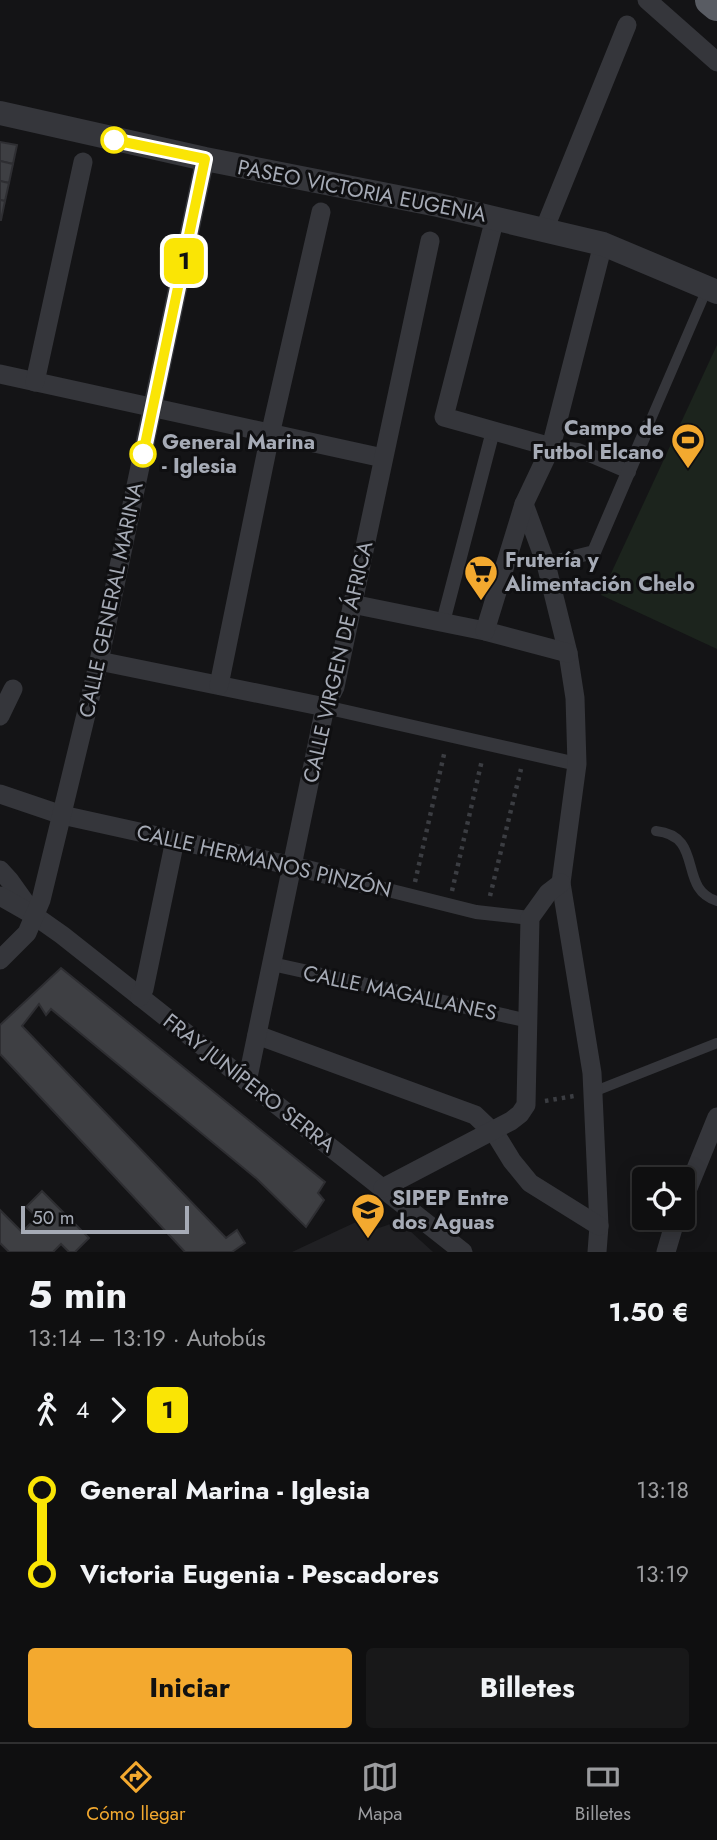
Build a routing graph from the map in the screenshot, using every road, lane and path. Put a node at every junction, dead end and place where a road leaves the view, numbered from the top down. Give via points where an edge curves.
1 (647, 0) edge
2 (711, 0) edge
3 (717, 5) edge
4 (627, 25) dead end
5 (717, 62) edge
6 (0, 113) edge
7 (205, 159) junction
8 (83, 162) dead end
9 (321, 212) dead end
10 (495, 218) junction
11 (544, 230) junction
12 (430, 241) dead end
13 (603, 244) junction
14 (712, 290) edge
15 (0, 374) edge
16 (35, 382) junction
17 (153, 408) junction
18 (648, 426) joint
19 (493, 431) junction
20 (270, 435) junction
21 (551, 447) junction
22 (383, 458) junction
23 (629, 472) junction
24 (524, 504) junction
25 (546, 564) junction
26 (352, 604) junction
27 (443, 622) junction
28 (485, 631) junction
29 (568, 653) junction
30 (99, 661) junction
31 (219, 685) junction
32 (13, 689) dead end
33 (326, 707) junction
34 (0, 716) edge
35 (449, 735) junction
36 (486, 743) junction
37 (525, 752) junction
38 (577, 764) junction
39 (0, 794) edge
40 (62, 815) junction
41 (656, 831) dead end
42 (175, 840) junction
43 (293, 866) junction
44 (0, 870) edge
45 (561, 883) junction
46 (363, 884) joint
47 (412, 896) junction
48 (0, 897) edge
49 (717, 901) edge
50 (449, 906) junction
51 (485, 914) junction
52 (35, 915) junction
53 (530, 918) junction
54 (0, 960) edge
55 (272, 964) junction
56 (139, 997) junction
57 (529, 1021) junction
58 (257, 1035) junction
59 (717, 1043) edge
60 (247, 1082) junction
61 (592, 1092) junction
62 (526, 1105) junction
63 (717, 1117) edge
64 (492, 1131) junction
65 (695, 1171) edge
66 (383, 1188) junction
67 (599, 1226) junction
68 (672, 1230) edge
69 (463, 1252) edge
70 (597, 1252) edge
71 (666, 1252) edge

1 - 5 street
2 - 3 highway
4 - 11 street
6 - 7 street, PASEO VICTORIA EUGENIA
7 - 10 street, PASEO VICTORIA EUGENIA
7 - 17 street, CALLE GENERAL MARINA
8 - 16 street
9 - 20 street
10 - 11 street, PASEO VICTORIA EUGENIA
10 - 19 street via 444,417
11 - 13 street, PASEO VICTORIA EUGENIA
12 - 22 street, CALLE VIRGEN DE ÁFRICA
13 - 14 street, PASEO VICTORIA EUGENIA
13 - 21 street
14 - 18 lane
15 - 16 street
16 - 17 street
17 - 20 street
17 - 30 street, CALLE GENERAL MARINA
18 - 23 street
19 - 21 street
19 - 27 street
20 - 22 street
20 - 31 street
21 - 23 street via 578,450
21 - 24 street
22 - 26 street, CALLE VIRGEN DE ÁFRICA
23 - 25 street via 594,552
24 - 25 street
24 - 28 street
25 - 29 street
26 - 27 street
26 - 33 street, CALLE VIRGEN DE ÁFRICA via 335,687
27 - 28 street
28 - 29 street
29 - 38 street
30 - 31 street
30 - 40 street, CALLE GENERAL MARINA
31 - 33 street
32 - 34 street
33 - 35 street
33 - 43 street, CALLE VIRGEN DE ÁFRICA
35 - 36 street
35 - 47 path
36 - 37 street
36 - 50 path
37 - 38 street
37 - 51 path
38 - 45 street
39 - 40 street, CALLE HERMANOS PINZÓN
40 - 42 street, CALLE HERMANOS PINZÓN
40 - 52 street, CALLE GENERAL MARINA
41 - 49 lane via 675,836 683,844 696,886
42 - 43 street, CALLE HERMANOS PINZÓN
42 - 56 street
43 - 46 street, CALLE HERMANOS PINZÓN
43 - 55 street, CALLE VIRGEN DE ÁFRICA
44 - 52 street
45 - 53 street via 548,892
45 - 61 street
46 - 47 street, CALLE HERMANOS PINZÓN
47 - 50 street, CALLE HERMANOS PINZÓN
48 - 52 street
50 - 51 street, CALLE HERMANOS PINZÓN
51 - 53 street, CALLE HERMANOS PINZÓN
52 - 54 street, CALLE GENERAL MARINA via 27,933
52 - 56 street, FRAY JUNÍPERO SERRA
53 - 57 street
55 - 57 street, CALLE MAGALLANES
55 - 58 street, CALLE VIRGEN DE ÁFRICA
56 - 60 street, FRAY JUNÍPERO SERRA
57 - 62 street
58 - 60 street, CALLE VIRGEN DE ÁFRICA
58 - 64 street via 475,1115
59 - 61 lane
60 - 66 street, FRAY JUNÍPERO SERRA
61 - 62 path
61 - 67 street
62 - 64 street via 511,1121
63 - 65 street
64 - 66 street
64 - 67 street via 530,1183
66 - 69 street, FRAY JUNÍPERO SERRA
67 - 70 street
68 - 71 street

